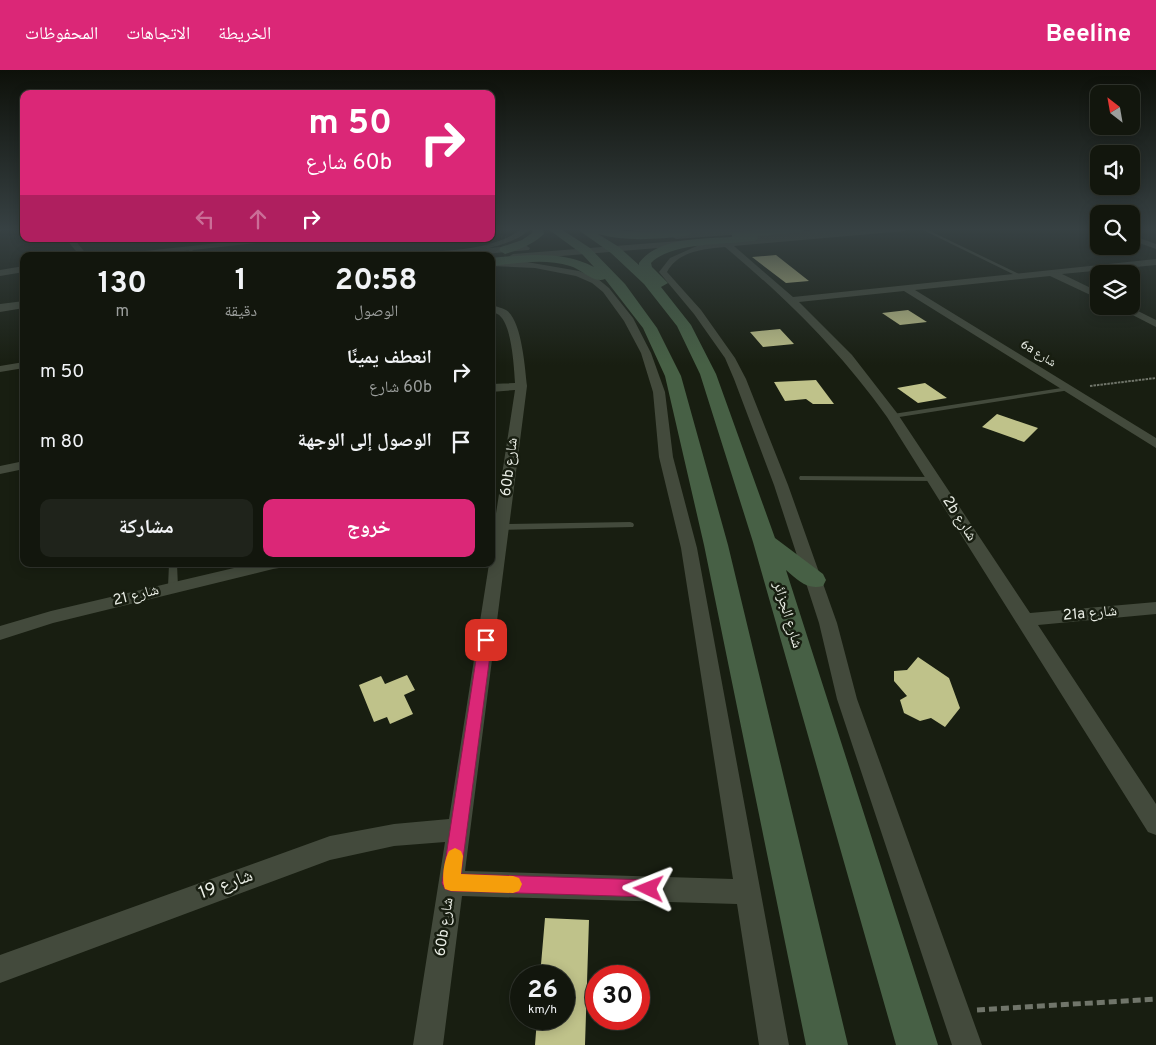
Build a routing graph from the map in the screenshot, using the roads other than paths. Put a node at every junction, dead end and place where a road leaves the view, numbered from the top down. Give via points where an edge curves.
1 (580, 274) edge
2 (597, 274) edge
3 (614, 274) edge
4 (639, 274) edge
5 (652, 274) edge
6 (664, 274) edge
7 (761, 274) edge
8 (1018, 274) edge
9 (1036, 274) edge
10 (1055, 274) edge
11 (1021, 276) junction
12 (906, 288) junction
13 (1090, 292) edge
14 (791, 300) junction
15 (668, 303) junction
16 (20, 305) edge
17 (634, 305) junction
18 (0, 308) edge
19 (495, 310) edge
20 (20, 313) edge
21 (1138, 315) edge
22 (0, 316) edge
23 (1156, 324) edge
24 (652, 348) junction
25 (20, 366) edge
26 (0, 370) edge
27 (521, 386) junction
28 (495, 388) edge
29 (1068, 389) junction
30 (893, 416) junction
31 (1156, 444) edge
32 (20, 466) edge
33 (0, 470) edge
34 (803, 478) dead end
35 (934, 479) junction
36 (630, 525) dead end
37 (497, 527) edge
38 (765, 542) junction
39 (495, 543) edge
40 (173, 567) edge
41 (260, 567) edge
42 (492, 567) edge
43 (814, 580) junction
44 (173, 587) junction
45 (1156, 608) edge
46 (1025, 620) junction
47 (0, 633) edge
48 (1156, 824) edge
49 (458, 830) junction
50 (451, 883) junction
51 (747, 892) junction
52 (0, 970) edge
53 (428, 1045) edge
54 (774, 1045) edge
55 (827, 1045) edge
56 (917, 1045) edge
57 (967, 1045) edge

1 - 24 street via 606,290
2 - 17 main road
3 - 17 main road, شارع الجزائر
4 - 15 main road, شارع الجزائر
5 - 15 main road via 674,298
6 - 43 street via 703,319 736,372
7 - 14 street, 2b شارع
8 - 11 lane
9 - 11 street
10 - 13 street
11 - 12 street
12 - 14 street
12 - 29 street, 6a شارع
14 - 30 street, 2b شارع via 840,349
15 - 38 main road, شارع الجزائر via 695,344 708,374
16 - 18 street
17 - 24 main road, شارع الجزائر
19 - 27 street, 60b شارع via 508,317
20 - 22 street
21 - 23 street
24 - 51 street via 666,457 688,548
24 - 55 main road, شارع الجزائر via 673,376 716,545
25 - 26 street
27 - 28 street
27 - 37 street, 60b شارع
29 - 30 lane
29 - 31 street, 6a شارع
30 - 35 street, 2b شارع
32 - 33 street
34 - 35 lane
35 - 46 street, 2b شارع
36 - 37 lane
37 - 39 street, 60b شارع
38 - 43 main road
38 - 56 main road, شارع الجزائر
40 - 44 lane
41 - 44 street, شارع 21
42 - 49 street, 60b شارع
43 - 57 street via 847,699
44 - 47 street, شارع 21
45 - 46 street, 21a شارع
46 - 48 street, 2b شارع
49 - 50 street, 60b شارع
49 - 52 street, شارع 19 via 408,832 330,848
50 - 51 street
50 - 53 street, 60b شارع
51 - 54 street

